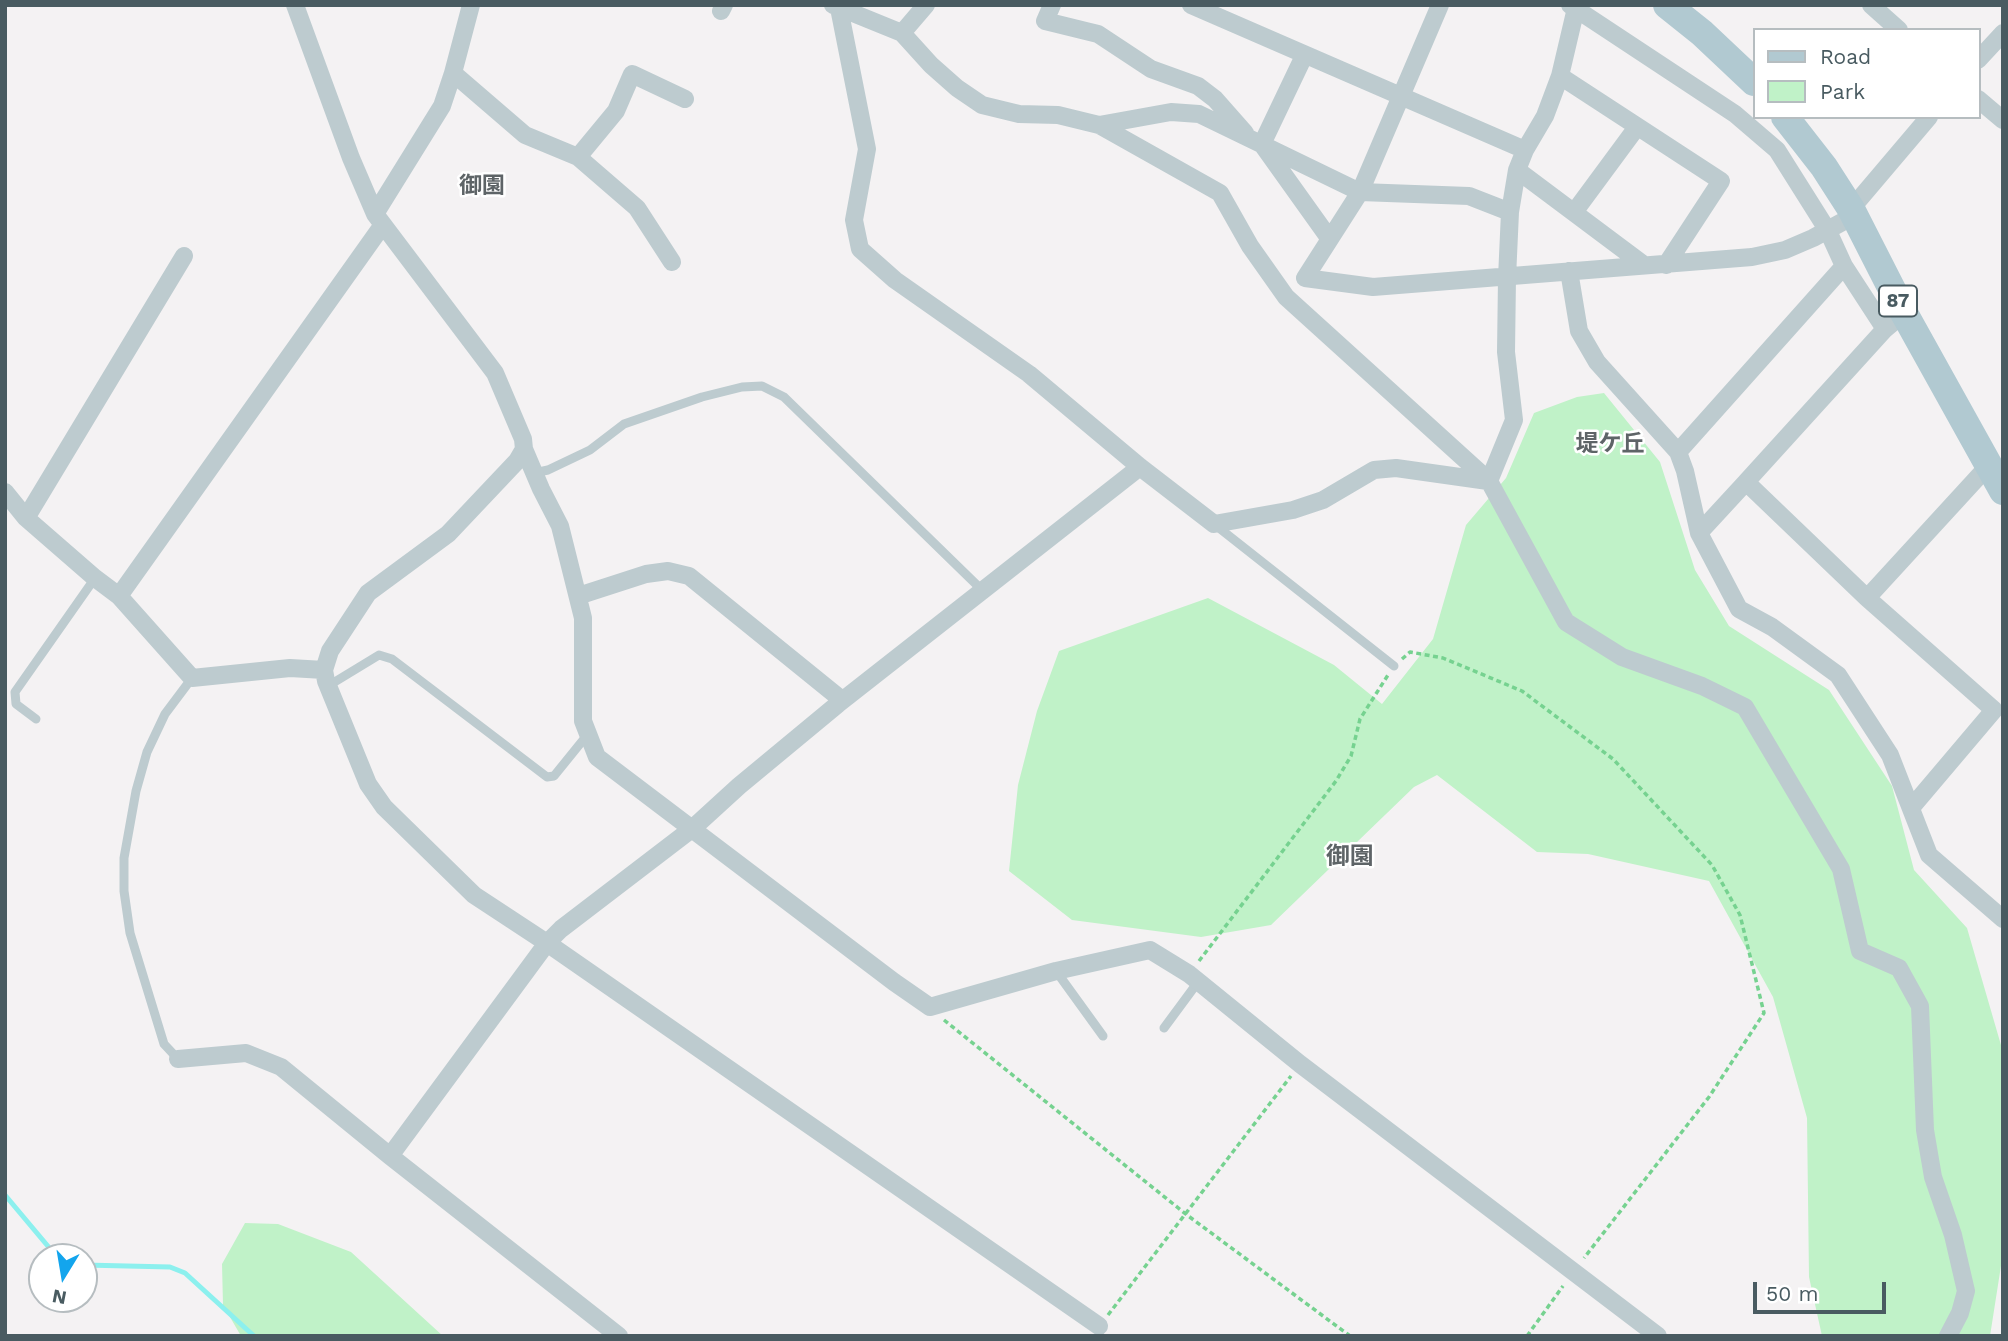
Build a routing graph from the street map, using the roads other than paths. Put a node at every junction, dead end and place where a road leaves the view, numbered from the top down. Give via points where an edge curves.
1 (295, 5) edge
2 (471, 5) edge
3 (906, 5) edge
4 (926, 5) edge
5 (1052, 5) edge
6 (1191, 5) edge
7 (1440, 5) edge
8 (1667, 5) edge
9 (1871, 5) edge
10 (836, 7) edge
11 (1573, 7) edge
12 (1897, 28) edge
13 (902, 33) junction
14 (2003, 33) edge
15 (1304, 56) junction
16 (1980, 58) edge
17 (453, 73) junction
18 (1560, 76) junction
19 (1752, 80) edge
20 (1401, 97) junction
21 (685, 99) dead end
22 (1980, 101) edge
23 (1787, 119) edge
24 (1926, 119) edge
25 (2003, 120) edge
26 (1099, 125) junction
27 (1637, 127) junction
28 (1256, 141) junction
29 (1525, 150) junction
30 (578, 157) junction
31 (1517, 170) junction
32 (1360, 192) junction
33 (1575, 211) junction
34 (1510, 212) junction
35 (1853, 212) junction
36 (378, 220) junction
37 (1828, 231) junction
38 (1329, 238) junction
39 (184, 256) dead end
40 (672, 262) dead end
41 (1644, 265) junction
42 (1666, 265) junction
43 (1844, 266) junction
44 (1569, 271) junction
45 (1305, 278) junction
46 (1507, 278) junction
47 (1286, 298) junction
48 (1894, 321) junction
49 (524, 449) junction
50 (1678, 453) junction
51 (1989, 465) junction
52 (1140, 467) junction
53 (534, 473) junction
54 (1489, 481) junction
55 (1746, 482) junction
56 (2003, 491) edge
57 (5, 492) edge
58 (26, 518) junction
59 (1214, 524) junction
60 (1699, 533) junction
61 (95, 578) junction
62 (981, 589) junction
63 (119, 596) junction
64 (578, 596) junction
65 (1867, 598) junction
66 (1394, 666) road end
67 (192, 678) junction
68 (326, 678) junction
69 (842, 700) junction
70 (2000, 709) edge
71 (36, 719) dead end
72 (589, 734) junction
73 (1911, 808) junction
74 (693, 828) junction
75 (2003, 919) edge
76 (547, 943) junction
77 (1056, 971) junction
78 (1194, 978) junction
79 (1164, 1028) dead end
80 (1103, 1036) dead end
81 (177, 1059) joint
82 (390, 1156) junction
83 (1099, 1326) road end
84 (619, 1336) edge
85 (1658, 1336) edge
86 (1948, 1336) edge

1 - 36 street
2 - 17 street
3 - 13 street
4 - 13 street
5 - 28 street via 1045,21 1098,34 1151,69 1198,86
6 - 15 street
7 - 20 street
8 - 19 main road
9 - 12 street
10 - 13 street
10 - 52 street via 867,149 854,220 860,249 895,280 1029,374
11 - 18 street
11 - 37 street via 1735,114 1777,150
13 - 26 street via 939,73 982,105
14 - 16 street
15 - 20 street
15 - 28 street
17 - 30 street via 525,135
17 - 36 street via 442,106
18 - 27 street
18 - 29 street via 1545,116
20 - 29 street
20 - 32 street
21 - 30 street via 632,74 616,111
22 - 25 street
23 - 35 main road, 87
24 - 35 street
26 - 28 street via 1171,112 1199,114
26 - 47 street via 1220,194
27 - 33 street
27 - 42 street via 1721,181
28 - 32 street
28 - 38 street
29 - 31 street
30 - 40 street via 637,208
31 - 33 street
31 - 34 street
32 - 34 street via 1469,195
32 - 38 street
33 - 41 street
34 - 46 street
35 - 37 street
35 - 48 main road, 87
36 - 49 street via 495,373
36 - 63 street
37 - 42 street via 1785,250 1752,257
37 - 43 street
38 - 45 street
39 - 58 street
41 - 42 street
41 - 44 street
43 - 48 street
43 - 50 street
44 - 46 street
44 - 50 street via 1579,331 1597,362
45 - 46 street via 1373,287
45 - 47 street
46 - 54 street via 1506,352 1514,420
47 - 54 street
48 - 51 main road, 87
48 - 55 street
49 - 53 street
49 - 68 street via 448,534 368,593 330,651
50 - 60 street
51 - 56 main road, 87
51 - 65 street
52 - 59 street
52 - 62 street
53 - 62 lane via 590,450 624,424 702,397 762,386 784,397
53 - 64 street via 560,526
54 - 59 street via 1396,468 1374,470 1323,500
54 - 86 street via 1566,622 1622,657 1702,686 1745,708 1841,869 1860,951 1899,968 1920,1006 1925,1130 1933,1177 1966,1291
55 - 60 street
55 - 65 street
57 - 58 street
58 - 61 street
59 - 66 lane
60 - 73 street via 1739,609 1838,675 1890,755
61 - 63 street
61 - 71 lane via 15,692 16,704
62 - 69 street
63 - 67 street
64 - 69 street via 646,574 668,571 689,576
64 - 72 street via 583,618 583,721
65 - 70 street
67 - 68 street via 290,668
67 - 81 lane via 165,715 147,752 124,858 130,933 164,1044
68 - 72 lane via 379,655 393,659 547,777 554,776
68 - 76 street via 368,783 384,807 474,895
69 - 74 street
70 - 73 street
72 - 74 street via 597,757
73 - 75 street via 1929,855
74 - 76 street
74 - 77 street via 930,1007
76 - 82 street
76 - 83 street
77 - 78 street via 1150,950
77 - 80 lane
78 - 79 lane
78 - 85 street
81 - 82 street via 246,1054 281,1067
82 - 84 street

